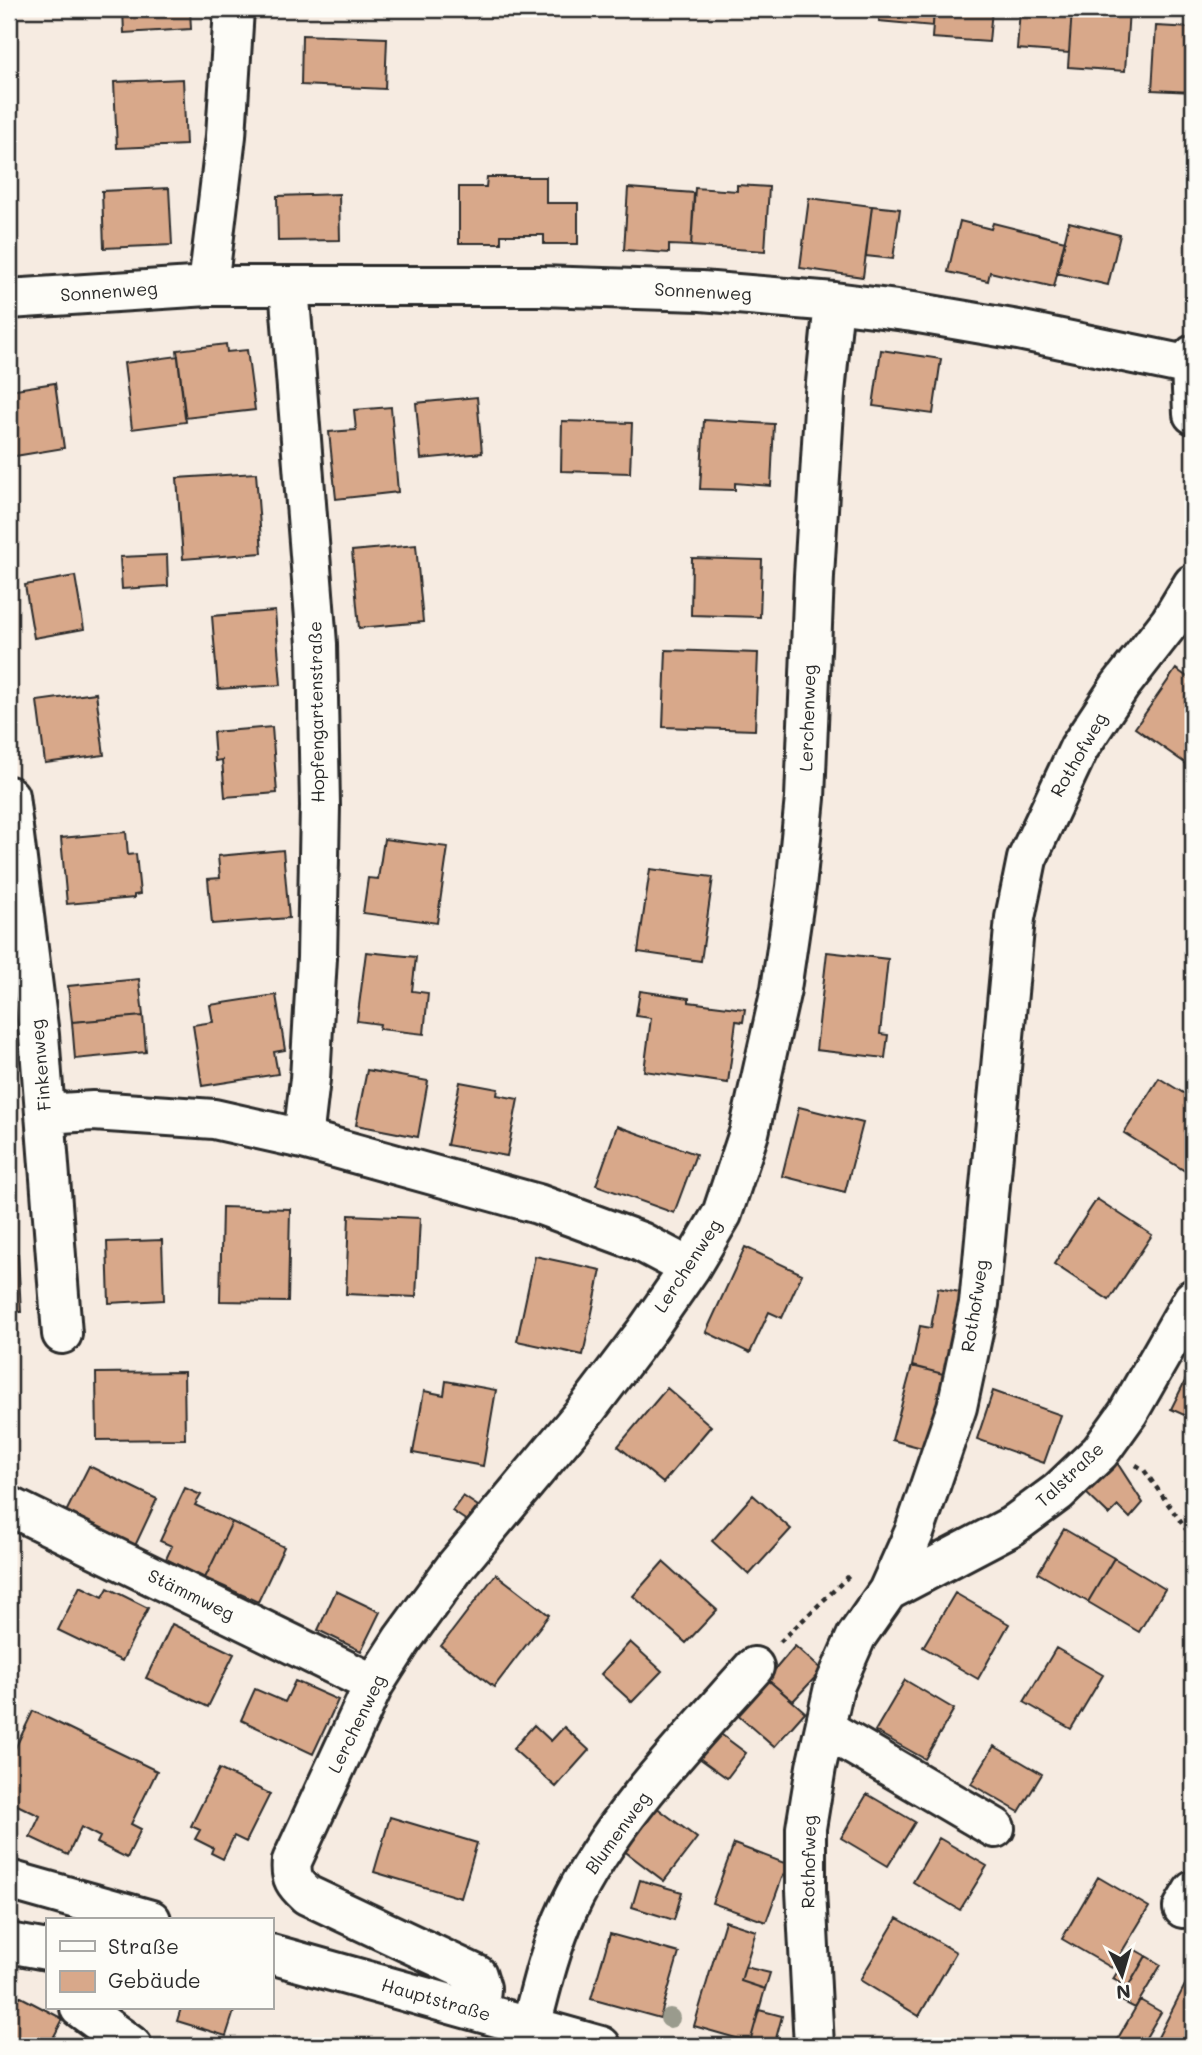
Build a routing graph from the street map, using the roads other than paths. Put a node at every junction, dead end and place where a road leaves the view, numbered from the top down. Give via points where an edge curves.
1 (234, 9) edge
2 (208, 286) junction
3 (289, 286) junction
4 (9, 299) edge
5 (834, 302) junction
6 (1192, 361) edge
7 (1193, 414) edge
8 (1193, 584) edge
9 (9, 796) edge
10 (45, 1114) junction
11 (303, 1139) junction
12 (690, 1268) junction
13 (1193, 1298) edge
14 (62, 1334) dead end
15 (9, 1506) edge
16 (892, 1582) junction
17 (754, 1667) road end
18 (374, 1684) junction
19 (826, 1729) junction
20 (995, 1828) dead end
21 (9, 1880) edge
22 (66, 1909) edge
23 (136, 1918) edge
24 (9, 1943) edge
25 (46, 1950) edge
26 (273, 1955) edge
27 (83, 2010) edge
28 (479, 2011) junction
29 (531, 2026) junction
30 (132, 2046) edge
31 (601, 2046) edge
32 (814, 2046) edge

1 - 2 street via 226,136
2 - 3 street, Sonnenweg
2 - 4 street, Sonnenweg
3 - 5 street, Sonnenweg via 553,286
3 - 11 street, Hopfengartenstraße via 317,644 320,792 317,958
5 - 6 street, Sonnenweg
5 - 12 street, Lerchenweg via 815,563 805,798 781,989 749,1133 722,1214
6 - 7 street
8 - 16 street, Rothofweg via 1079,748 1027,859 1015,918 979,1304 957,1406 914,1533
9 - 10 street, Finkenweg
10 - 11 street via 93,1111 195,1117
10 - 14 street, Finkenweg
11 - 12 street via 538,1204 641,1242
12 - 18 street, Lerchenweg via 587,1409 456,1566
13 - 16 street, Talstraße via 1128,1413 1100,1452 1058,1492 1012,1526
15 - 18 street, Stämmweg
16 - 19 street, Rothofweg via 856,1637 834,1687
17 - 29 street, Blumenweg via 630,1810 598,1855 568,1910
18 - 28 street, Lerchenweg via 305,1830 290,1873 307,1895 477,1975
19 - 20 street
19 - 32 street, Rothofweg via 806,1828
21 - 22 street
22 - 23 street
24 - 25 street
26 - 28 street, Hauptstraße
27 - 30 street
28 - 29 street, Hauptstraße
29 - 31 street, Hauptstraße

